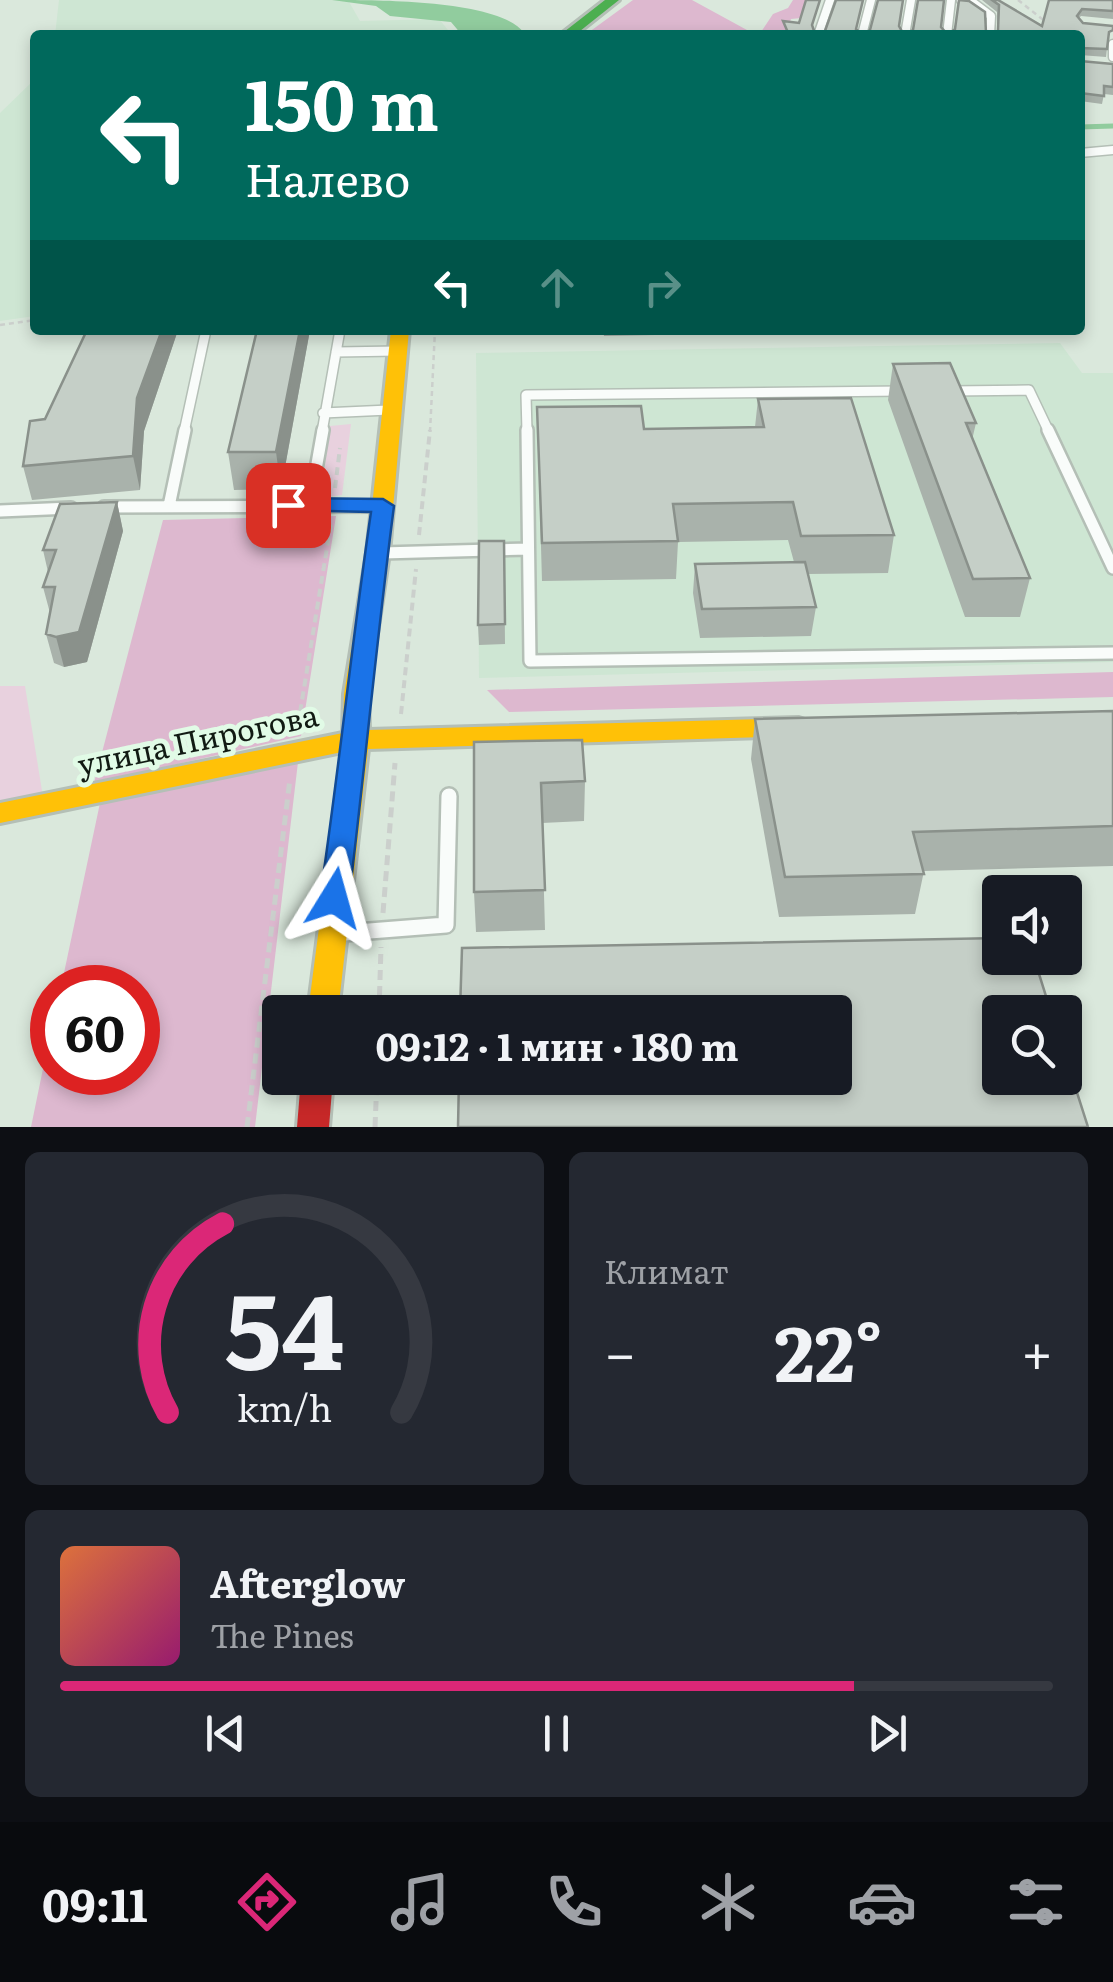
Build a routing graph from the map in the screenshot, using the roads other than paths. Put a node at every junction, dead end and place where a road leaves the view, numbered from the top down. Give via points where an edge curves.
1 (830, 0) edge
2 (871, 0) edge
3 (912, 0) edge
4 (951, 0) edge
5 (961, 0) edge
6 (601, 3) edge
7 (572, 30) edge
8 (820, 30) edge
9 (863, 30) edge
10 (907, 30) edge
11 (948, 30) edge
12 (990, 30) edge
13 (1113, 44) edge
14 (1112, 62) edge
15 (1113, 150) edge
16 (1085, 152) edge
17 (205, 335) edge
18 (339, 335) edge
19 (399, 340) edge
20 (336, 352) junction
21 (913, 391) edge
22 (932, 391) edge
23 (392, 410) junction
24 (324, 413) junction
25 (315, 475) dead end
26 (168, 506) junction
27 (383, 506) junction
28 (97, 507) edge
29 (78, 508) edge
30 (0, 512) edge
31 (528, 550) junction
32 (378, 553) junction
33 (1113, 568) edge
34 (1113, 654) edge
35 (820, 726) edge
36 (356, 740) junction
37 (448, 796) dead end
38 (0, 813) edge
39 (330, 934) junction
40 (325, 995) edge
41 (315, 1095) edge
42 (312, 1127) edge

1 - 8 lane
2 - 9 lane
3 - 10 lane
4 - 11 lane
5 - 12 lane via 991,16
6 - 7 main road
13 - 14 lane
15 - 16 lane
17 - 26 lane
18 - 20 lane
19 - 20 lane
19 - 23 main road
20 - 24 lane
21 - 31 lane via 526,396
22 - 33 lane via 1029,390
23 - 24 lane
23 - 27 main road
24 - 25 lane
26 - 27 lane
26 - 28 lane
27 - 32 main road
29 - 30 lane
31 - 32 lane
31 - 34 lane via 530,661
32 - 36 main road via 356,694
35 - 36 main road, улица Пирогова
36 - 38 main road, улица Пирогова
36 - 39 main road
37 - 39 lane via 446,925
39 - 40 main road
41 - 42 main road

